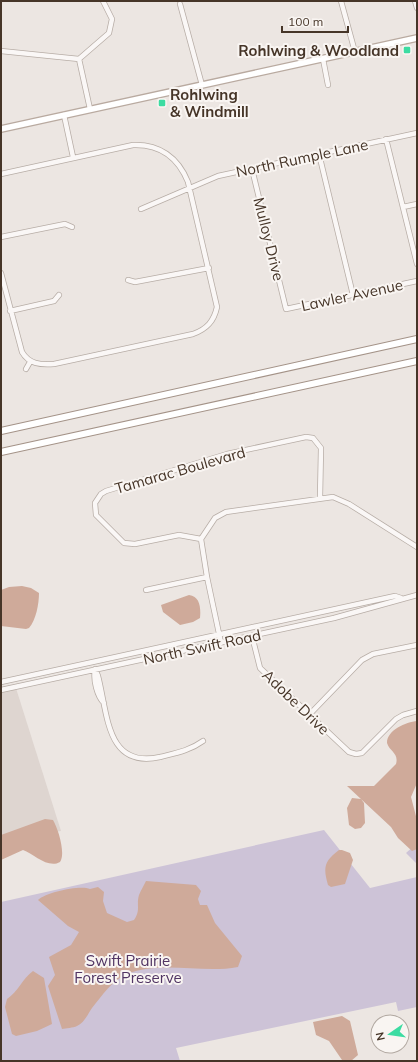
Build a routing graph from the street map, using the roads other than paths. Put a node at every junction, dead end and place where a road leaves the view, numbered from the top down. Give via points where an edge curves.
1 (103, 1) edge
2 (342, 1) edge
3 (415, 1) edge
4 (180, 4) dead end
5 (417, 8) edge
6 (417, 38) edge
7 (1, 51) edge
8 (355, 52) junction
9 (79, 59) junction
10 (323, 59) junction
11 (202, 85) junction
12 (328, 85) dead end
13 (90, 109) junction
14 (64, 115) junction
15 (1, 129) edge
16 (417, 133) edge
17 (386, 139) junction
18 (319, 154) junction
19 (73, 157) junction
20 (252, 169) junction
21 (1, 174) edge
22 (189, 188) junction
23 (417, 204) edge
24 (403, 207) junction
25 (141, 209) dead end
26 (72, 227) dead end
27 (1, 237) edge
28 (417, 264) edge
29 (209, 268) junction
30 (1, 274) edge
31 (128, 280) dead end
32 (417, 281) edge
33 (59, 295) dead end
34 (353, 295) junction
35 (286, 309) joint
36 (10, 311) junction
37 (417, 336) edge
38 (417, 339) edge
39 (353, 353) junction
40 (417, 361) edge
41 (30, 362) junction
42 (26, 369) dead end
43 (1, 431) edge
44 (1, 452) edge
45 (320, 498) junction
46 (201, 539) junction
47 (417, 547) edge
48 (206, 577) junction
49 (146, 590) dead end
50 (417, 595) edge
51 (401, 598) junction
52 (219, 635) junction
53 (252, 636) junction
54 (221, 642) junction
55 (417, 645) edge
56 (93, 663) junction
57 (95, 670) junction
58 (1, 682) edge
59 (1, 690) edge
60 (417, 711) edge
61 (309, 715) junction
62 (203, 741) dead end

1 - 9 street via 112,19 109,33
2 - 8 street
3 - 5 street
4 - 11 street
6 - 8 main road
7 - 9 street
8 - 10 main road
9 - 13 street
10 - 11 main road
10 - 12 street
11 - 13 main road
13 - 14 main road
14 - 15 main road
14 - 19 street
16 - 17 street, North Rumple Lane
17 - 18 street, North Rumple Lane
17 - 24 street
18 - 20 street, North Rumple Lane
18 - 34 street
19 - 21 street
19 - 22 street via 133,145 160,149 180,166
20 - 22 street, North Rumple Lane via 218,176
20 - 35 street, Mulloy Drive
22 - 25 street, North Rumple Lane
22 - 29 street
23 - 24 street
24 - 28 street
26 - 27 street via 65,224
29 - 31 street via 135,282
29 - 41 street via 217,307 215,322 193,334 54,364
30 - 36 street
32 - 34 street, Lawler Avenue
33 - 36 street via 54,301
34 - 35 street, Lawler Avenue
36 - 41 street via 22,352
37 - 39 highway
38 - 39 highway
39 - 43 highway
40 - 44 highway
41 - 42 street
45 - 46 street via 226,512 215,518
45 - 46 street, Tamarac Boulevard via 321,448 313,438 306,437 227,454 106,491 100,494 95,502 96,515 124,543 135,544 179,535
45 - 47 street via 333,497 349,504
46 - 48 street
48 - 49 street
48 - 52 street
50 - 51 street, North Swift Road
51 - 52 street, North Swift Road via 395,596
51 - 53 street, North Swift Road via 334,618
52 - 54 street
52 - 56 street, North Swift Road
53 - 54 street, North Swift Road
53 - 61 street, Adobe Drive via 260,668
54 - 57 street, North Swift Road
55 - 61 street via 373,654 362,660
56 - 57 street
56 - 58 street, North Swift Road
57 - 59 street, North Swift Road
57 - 62 street via 116,743 124,753 148,760 185,751
60 - 61 street, Adobe Drive via 396,719 366,750 358,754 348,752

